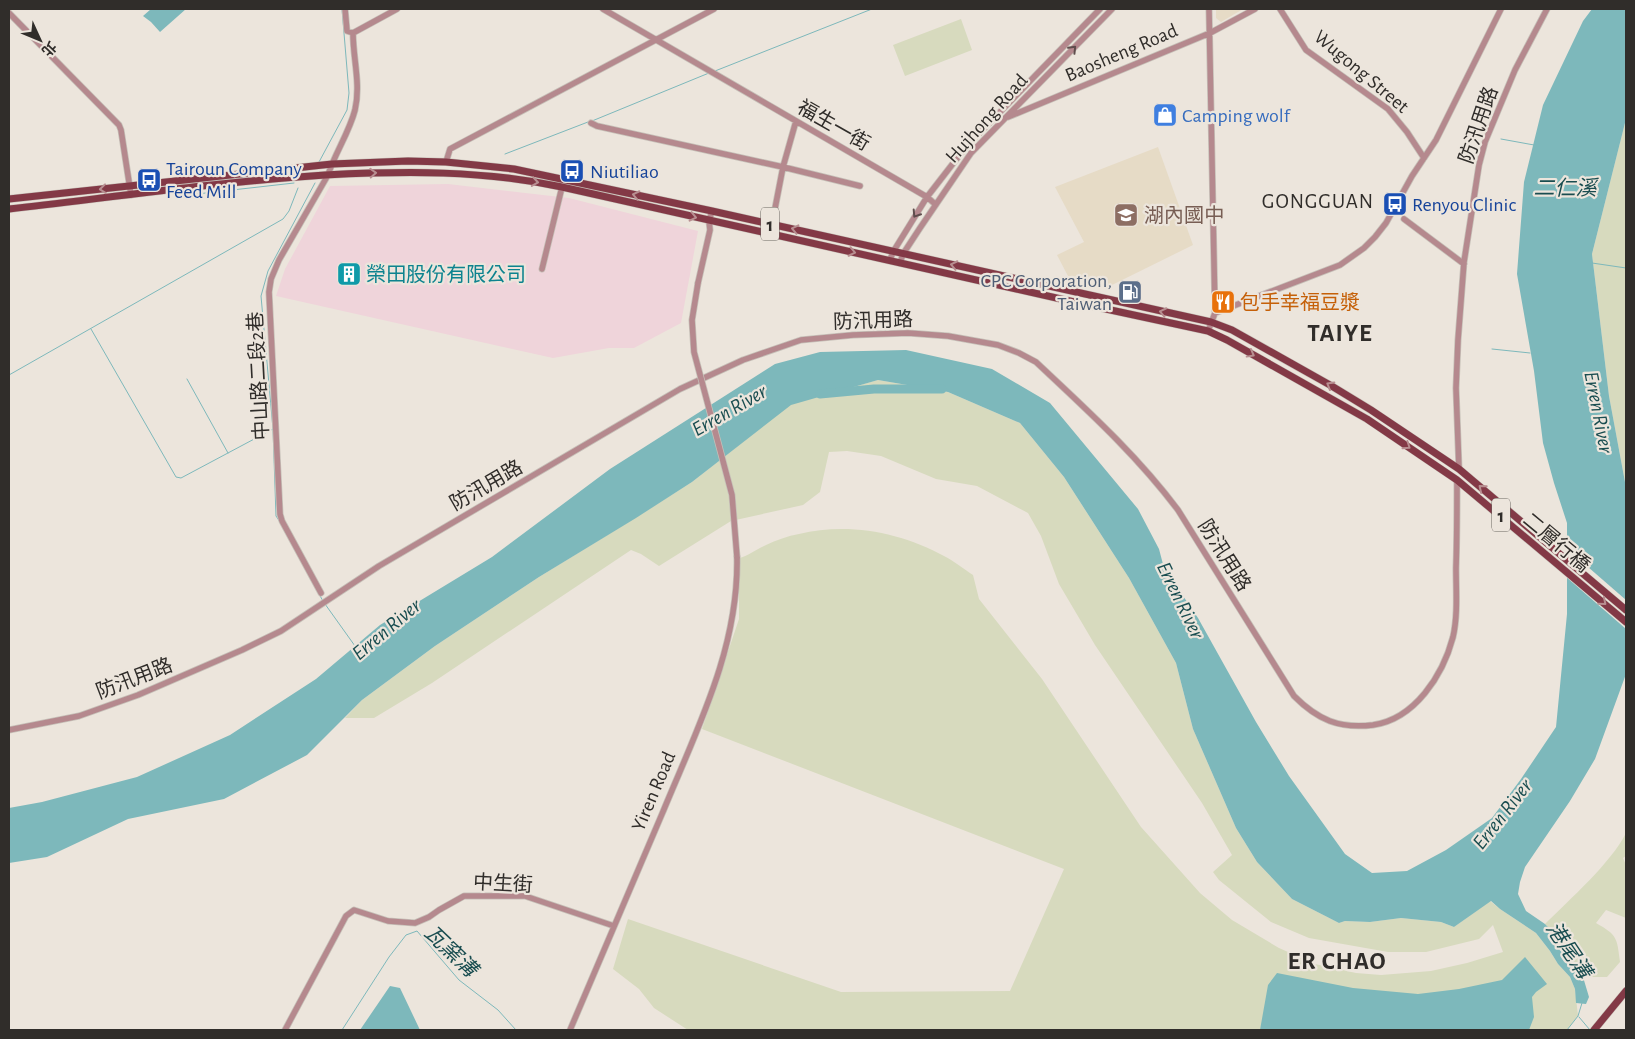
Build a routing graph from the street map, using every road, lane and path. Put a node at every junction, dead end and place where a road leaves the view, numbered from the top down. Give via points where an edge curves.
1 (345, 9) edge
2 (397, 9) edge
3 (602, 9) edge
4 (714, 9) edge
5 (1100, 9) edge
6 (1112, 9) edge
7 (1210, 9) edge
8 (1255, 9) edge
9 (1280, 9) edge
10 (1501, 9) edge
11 (1547, 9) edge
12 (9, 13) edge
13 (353, 33) junction
14 (1210, 33) junction
15 (655, 40) junction
16 (997, 117) junction
17 (1005, 119) junction
18 (796, 121) junction
19 (591, 123) dead end
20 (1424, 158) junction
21 (446, 162) junction
22 (328, 164) junction
23 (783, 167) junction
24 (326, 175) junction
25 (130, 186) junction
26 (860, 186) dead end
27 (562, 187) junction
28 (131, 195) junction
29 (927, 197) junction
30 (9, 199) edge
31 (935, 204) junction
32 (9, 209) edge
33 (712, 211) junction
34 (1404, 219) dead end
35 (709, 221) junction
36 (772, 224) junction
37 (893, 252) junction
38 (903, 254) junction
39 (890, 260) junction
40 (900, 263) junction
41 (1464, 264) junction
42 (542, 270) dead end
43 (1215, 313) junction
44 (1211, 322) junction
45 (1208, 331) junction
46 (1459, 469) junction
47 (1457, 480) junction
48 (321, 592) dead end
49 (1626, 610) edge
50 (1626, 622) edge
51 (9, 730) edge
52 (614, 926) junction
53 (1626, 992) edge
54 (1595, 1029) edge
55 (285, 1030) edge
56 (570, 1030) edge

1 - 13 street, 中山路二段2巷 via 347,30
2 - 13 street
3 - 15 street
4 - 15 street
5 - 16 street, Hujhong Road
17 -> 6 street, Hujhong Road
7 - 14 street
8 - 14 street, Baosheng Road
9 - 20 street, Wugong Street via 1306,50 1388,109
10 - 20 street
11 - 41 street, 防汛用路 via 1515,70 1485,142
12 - 25 street via 119,126
13 - 22 street, 中山路二段2巷 via 358,84 355,108
14 - 17 street, Baosheng Road
14 - 43 street
15 - 18 street, 福生一街
15 - 21 street via 450,149
16 - 17 street
16 - 29 street, Hujhong Road via 965,148
17 - 31 street, Hujhong Road via 968,157
18 - 23 street
18 - 29 street, 福生一街
19 - 23 street
20 - 43 street via 1386,223 1364,248 1340,265
21 - 22 main road, 1
33 -> 21 main road, 1 via 552,176
22 - 24 street, 中山路二段2巷
22 - 25 main road, 1
23 - 26 street
23 - 36 street
24 -> 27 main road, 1 via 448,172
24 - 28 main road, 1
24 - 48 street, 中山路二段2巷 via 279,260 270,292 280,514
25 - 28 street
25 -> 30 main road, 1
27 -> 35 main road, 1
27 - 42 street
28 - 32 main road, 1
29 - 31 street, 福生一街
29 -> 37 street, Hujhong Road
31 - 38 street, Hujhong Road
33 - 35 street, Yiren Road
33 - 36 main road, 1
34 - 41 street
35 -> 39 main road, 1
35 - 52 street, Yiren Road, bridge via 710,230 692,320 694,352 732,495 737,557 735,597 718,675
37 -> 36 main road, 1
37 - 38 main road, 1
37 - 39 street, Hujhong Road
38 - 40 street, Hujhong Road
44 -> 38 main road, 1
39 - 40 main road, 1
40 - 45 main road, 1
41 - 46 street, 防汛用路 via 1457,378
43 - 44 street
44 - 45 street
46 -> 44 main road, 二層行橋 / 1 via 1371,410 1269,350
45 -> 47 main road, 二層行橋 / 1 via 1367,420
49 -> 46 main road, 二層行橋 / 1
47 -> 50 main road, 二層行橋 / 1
47 - 51 street, 防汛用路 via 1456,614 1453,636 1441,669 1419,701 1405,712 1380,724 1346,726 1319,717 1294,696 1178,510 1132,454 1036,362 998,345 908,333 801,340 743,360 680,389 379,566 281,631 138,695 79,716
52 - 55 street, 中生街 via 525,896 464,896 415,922 388,921 354,910 346,916
52 - 56 street, Yiren Road
53 - 54 main road

